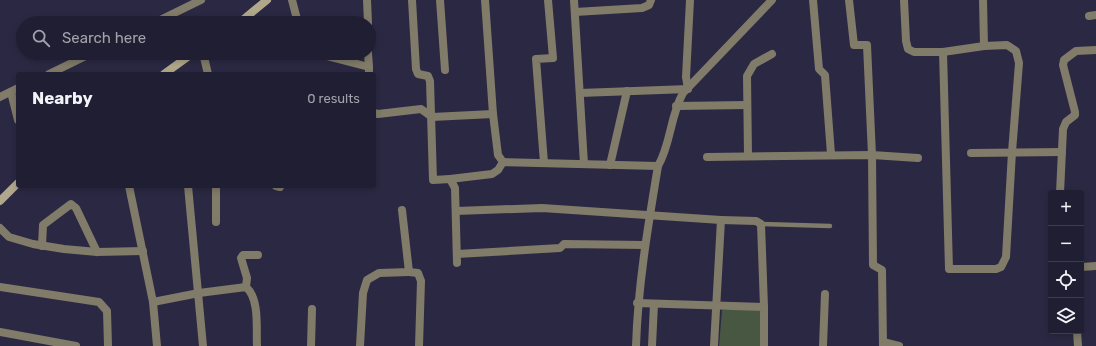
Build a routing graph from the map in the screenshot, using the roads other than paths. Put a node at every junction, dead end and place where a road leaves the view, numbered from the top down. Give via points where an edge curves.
1 (201, 0) edge
2 (267, 0) edge
3 (292, 0) edge
4 (367, 0) edge
5 (412, 0) edge
6 (440, 0) edge
7 (485, 0) edge
8 (548, 0) edge
9 (574, 0) edge
10 (650, 0) edge
11 (690, 0) edge
12 (772, 0) edge
13 (813, 0) edge
14 (849, 0) edge
15 (904, 0) edge
16 (982, 0) edge
17 (575, 12) junction
18 (168, 16) edge
19 (248, 16) edge
20 (296, 16) edge
21 (368, 16) edge
22 (984, 46) junction
23 (1096, 50) edge
24 (943, 52) junction
25 (772, 54) dead end
26 (78, 60) edge
27 (183, 60) edge
28 (205, 60) edge
29 (337, 60) edge
30 (368, 60) edge
31 (445, 70) dead end
32 (369, 71) edge
33 (53, 72) edge
34 (167, 72) edge
35 (208, 72) edge
36 (688, 88) junction
37 (15, 90) edge
38 (627, 91) junction
39 (580, 94) junction
40 (0, 97) edge
41 (16, 100) edge
42 (747, 105) junction
43 (676, 106) junction
44 (376, 114) edge
45 (493, 114) junction
46 (432, 117) junction
47 (1012, 152) junction
48 (1062, 152) junction
49 (971, 153) dead end
50 (831, 154) junction
51 (872, 155) junction
52 (707, 156) dead end
53 (748, 156) junction
54 (918, 158) dead end
55 (503, 162) junction
56 (544, 163) junction
57 (584, 164) junction
58 (610, 164) junction
59 (658, 166) junction
60 (450, 179) junction
61 (16, 185) edge
62 (129, 188) edge
63 (188, 188) edge
64 (216, 188) edge
65 (1060, 190) edge
66 (0, 202) edge
67 (402, 210) dead end
68 (456, 211) junction
69 (650, 216) junction
70 (721, 220) junction
71 (216, 222) dead end
72 (761, 224) junction
73 (830, 226) dead end
74 (0, 228) edge
75 (645, 245) junction
76 (42, 246) junction
77 (143, 251) junction
78 (97, 252) junction
79 (457, 254) junction
80 (258, 255) dead end
81 (456, 264) dead end
82 (1084, 266) edge
83 (1096, 266) edge
84 (409, 272) junction
85 (0, 287) edge
86 (246, 287) junction
87 (199, 293) junction
88 (825, 294) dead end
89 (153, 302) junction
90 (638, 303) junction
91 (654, 304) junction
92 (716, 306) junction
93 (764, 307) junction
94 (312, 309) dead end
95 (0, 332) edge
96 (1077, 334) edge
97 (883, 344) edge
98 (76, 346) edge
99 (108, 346) edge
100 (157, 346) edge
101 (203, 346) edge
102 (258, 346) edge
103 (311, 346) edge
104 (360, 346) edge
105 (419, 346) edge
106 (636, 346) edge
107 (652, 346) edge
108 (714, 346) edge
109 (764, 346) edge
110 (823, 346) edge
111 (898, 346) edge
112 (1078, 346) edge

1 - 18 street
2 - 19 main road
3 - 20 street
4 - 21 street
5 - 46 street via 416,69 418,74 430,79
6 - 31 street
7 - 45 street
8 - 56 street via 553,58 536,59
9 - 17 street
10 - 17 street via 649,5 642,8
11 - 36 street via 686,76
12 - 36 street
13 - 50 street via 819,69 825,75
14 - 51 street via 854,46 867,45
15 - 24 street via 908,49 914,52
16 - 22 street
17 - 39 street
22 - 24 street
22 - 47 street via 1007,45 1012,47 1018,56
23 - 48 street via 1076,51 1064,60 1075,115 1064,126
24 - 47 street via 949,269 996,269 1005,263
25 - 42 street via 759,59 750,70 747,81
26 - 33 street
27 - 34 main road
28 - 35 street
29 - 32 street
30 - 32 street
36 - 38 street
36 - 43 street
37 - 40 street
37 - 41 street
38 - 39 street
38 - 58 street
39 - 57 street
42 - 43 street
42 - 53 street
43 - 59 street via 664,156
44 - 46 street via 421,109
45 - 46 street
45 - 55 street via 498,155
46 - 60 street via 433,180
47 - 48 street
47 - 49 street
48 - 65 street
50 - 51 street
50 - 53 street
51 - 54 street
51 - 97 street via 873,265 882,270
52 - 53 street
55 - 56 street
55 - 60 street via 492,174
56 - 57 street
57 - 58 street
58 - 59 street
59 - 69 street
60 - 68 street via 455,188
61 - 66 main road
62 - 77 street
63 - 87 street
64 - 71 street
67 - 84 street
68 - 69 street via 542,208
68 - 79 street
69 - 70 street
69 - 75 street
70 - 72 street via 756,221
70 - 92 street
72 - 73 lane
72 - 93 street
74 - 76 street via 9,236
75 - 79 street via 564,244 560,248
75 - 90 street
76 - 78 street
76 - 78 street via 43,225 71,204 76,208
77 - 78 street
77 - 89 street
79 - 81 street
80 - 86 street via 243,255 241,258 246,275
82 - 83 street
84 - 104 street via 379,274 367,280 363,293
84 - 105 street via 418,274 421,282
85 - 99 street via 99,302 107,311
86 - 87 street
86 - 102 street via 253,296 255,305
87 - 89 street
87 - 101 street
88 - 110 street
89 - 100 street
90 - 91 street
90 - 106 street
91 - 92 street
91 - 107 street
92 - 93 street
92 - 108 street
93 - 109 street
94 - 103 street
95 - 98 street
96 - 112 street
97 - 111 street

